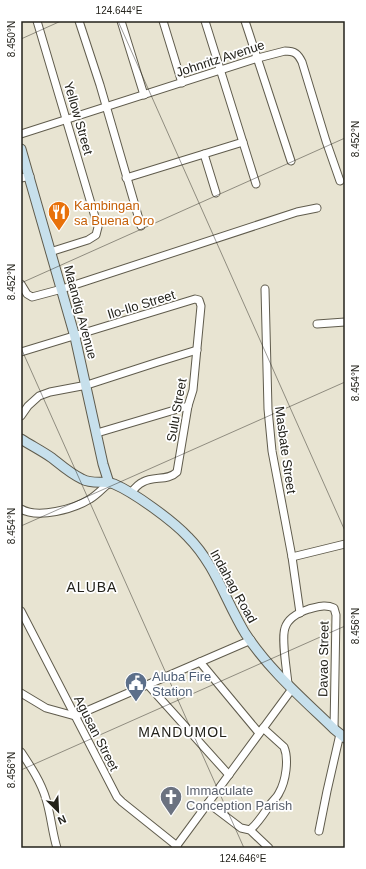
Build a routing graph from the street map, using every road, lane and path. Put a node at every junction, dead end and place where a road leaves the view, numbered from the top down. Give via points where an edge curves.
1 (38, 21) edge
2 (79, 21) edge
3 (121, 21) edge
4 (164, 21) edge
5 (205, 21) edge
6 (245, 21) edge
7 (258, 58) junction
8 (220, 70) junction
9 (182, 82) junction
10 (144, 95) junction
11 (106, 107) junction
12 (67, 119) junction
13 (21, 134) edge
14 (243, 142) junction
15 (21, 149) edge
16 (204, 154) junction
17 (291, 161) dead end
18 (25, 177) edge
19 (126, 178) junction
20 (340, 181) dead end
21 (256, 184) dead end
22 (216, 193) dead end
23 (317, 208) dead end
24 (141, 226) dead end
25 (50, 252) junction
26 (21, 284) edge
27 (62, 289) junction
28 (265, 289) dead end
29 (199, 300) joint
30 (345, 322) edge
31 (317, 324) dead end
32 (75, 337) junction
33 (197, 350) junction
34 (21, 352) edge
35 (87, 386) junction
36 (188, 406) junction
37 (21, 416) edge
38 (97, 434) junction
39 (21, 440) edge
40 (109, 483) junction
41 (131, 493) junction
42 (21, 509) edge
43 (345, 544) edge
44 (292, 557) junction
45 (21, 611) edge
46 (300, 613) junction
47 (250, 640) junction
48 (200, 662) junction
49 (148, 685) junction
50 (290, 687) junction
51 (21, 693) edge
52 (75, 716) junction
53 (261, 730) junction
54 (339, 734) edge
55 (21, 752) edge
56 (229, 776) junction
57 (208, 803) junction
58 (250, 830) junction
59 (320, 831) dead end
60 (176, 847) edge
61 (57, 848) edge
62 (269, 848) edge

1 - 12 street, Yellow Street
2 - 11 street
3 - 10 street
4 - 9 street
5 - 8 street
6 - 7 street
7 - 8 street, Johnritz Avenue
7 - 17 street
7 - 20 street, Johnritz Avenue via 286,51 293,51 299,56
8 - 9 street, Johnritz Avenue
8 - 14 street
9 - 10 street, Johnritz Avenue
10 - 11 street, Johnritz Avenue
11 - 12 street, Johnritz Avenue
11 - 19 street
12 - 13 street, Johnritz Avenue
12 - 25 street, Yellow Street via 98,232 93,238
14 - 16 street
14 - 21 street
15 - 18 main road, Maandig Avenue
16 - 19 street
16 - 22 street
18 - 25 main road, Maandig Avenue
19 - 24 street
23 - 27 street via 297,212
25 - 27 main road, Maandig Avenue
26 - 27 street via 30,297
27 - 32 main road, Maandig Avenue
28 - 44 street, Masbate Street via 268,409 277,478
29 - 32 street, Ilo-Ilo Street
29 - 33 street, Sulu Street via 201,306
30 - 31 street
32 - 34 street, Ilo-Ilo Street
32 - 35 main road, Maandig Avenue
33 - 35 street
33 - 36 street, Sulu Street via 193,390
35 - 37 street via 39,396
35 - 38 main road, Maandig Avenue
36 - 38 street
36 - 41 street, Sulu Street via 177,472 171,476 141,482
38 - 40 main road, Maandig Avenue
39 - 40 main road, Indahag Road via 90,483
40 - 41 main road, Indahag Road
40 - 42 street via 89,500 66,509 41,513
41 - 47 main road, Indahag Road via 175,524 202,553
43 - 44 street
44 - 46 street, Masbate Street
45 - 52 street, Agusan Street
46 - 50 street, Davao Street via 284,630
46 - 54 street, Davao Street via 322,606 336,610
47 - 48 street
47 - 50 main road, Indahag Road
48 - 49 street
48 - 53 street
49 - 52 street
49 - 56 street
50 - 53 street
50 - 54 main road, Indahag Road
51 - 52 street via 46,708
52 - 60 street, Agusan Street via 118,798
53 - 56 street
53 - 58 street via 286,751 284,779 279,794
54 - 59 street
55 - 61 street via 35,773 46,799
56 - 57 street
57 - 58 street via 241,828
57 - 60 street
58 - 62 street

